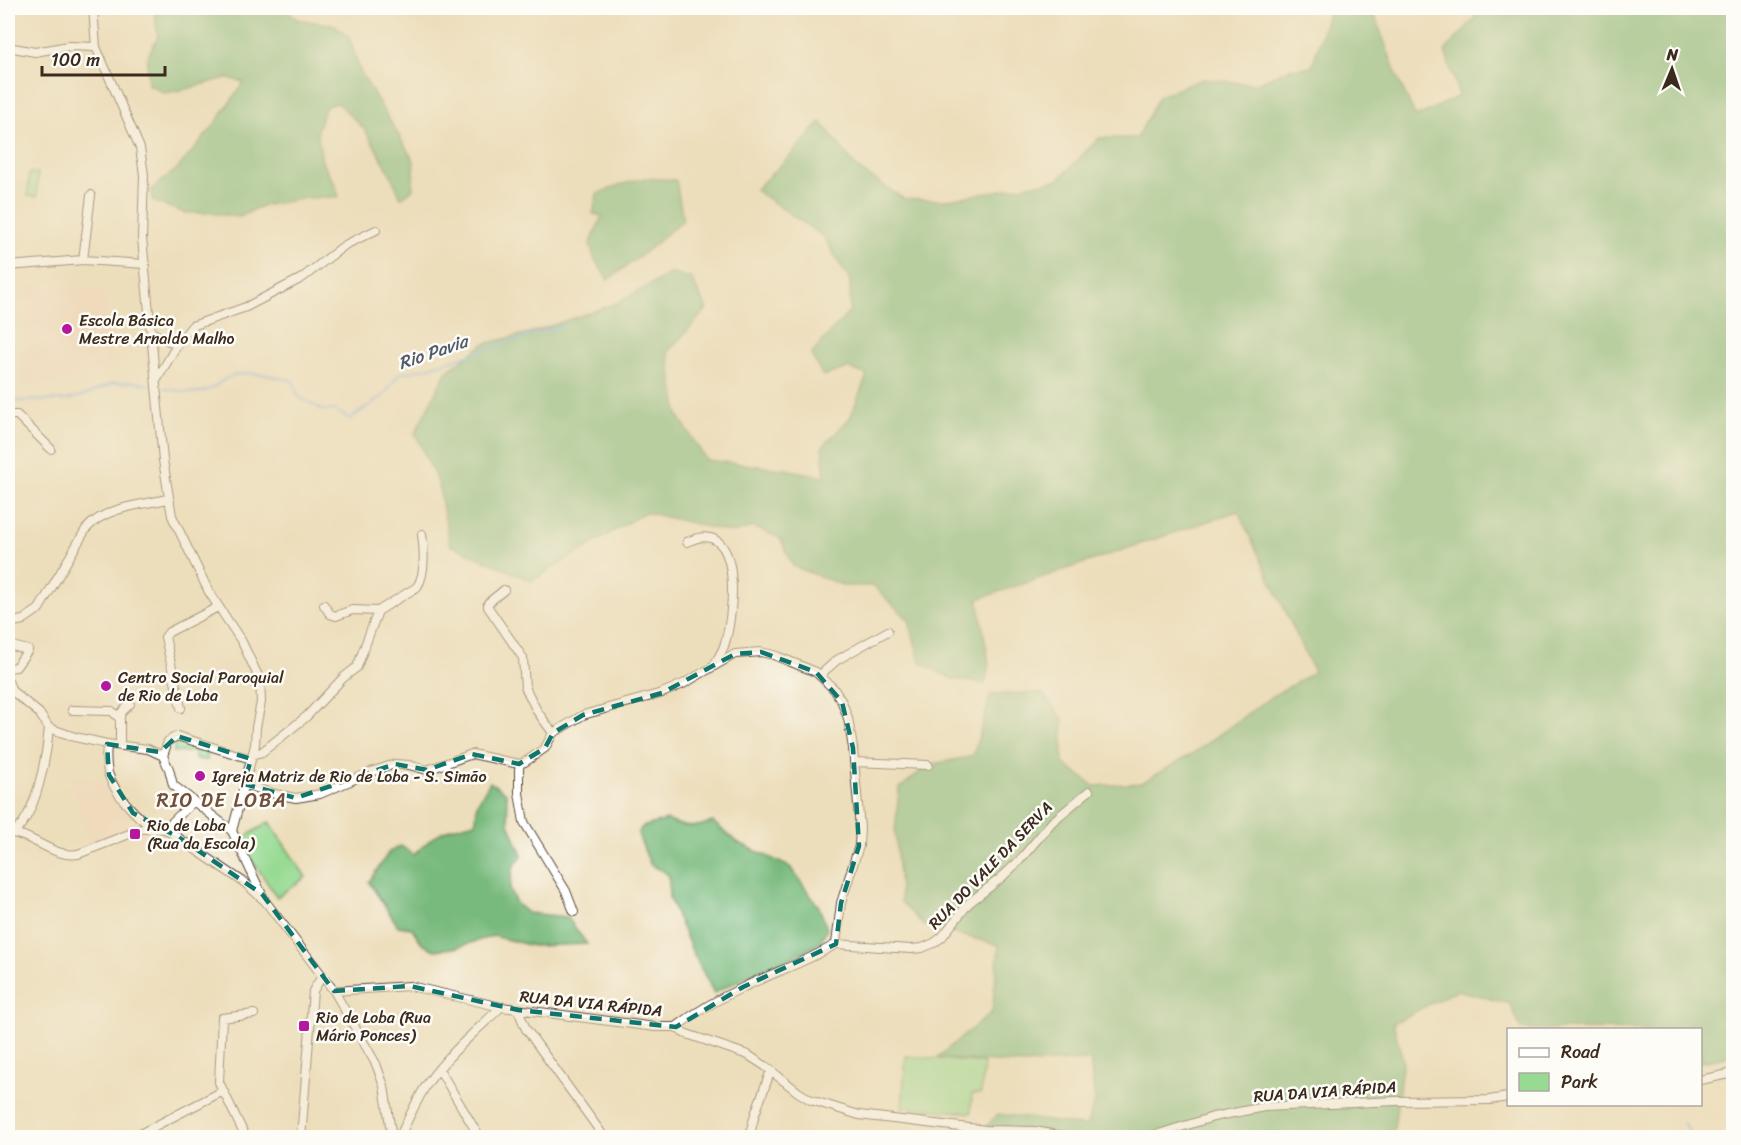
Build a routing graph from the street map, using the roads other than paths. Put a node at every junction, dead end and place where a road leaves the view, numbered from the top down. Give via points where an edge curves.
1 (93, 8) edge
2 (8, 47) edge
3 (96, 47) junction
4 (91, 195) dead end
5 (376, 230) dead end
6 (83, 260) junction
7 (145, 264) junction
8 (8, 266) edge
9 (151, 332) junction
10 (177, 345) junction
11 (156, 381) junction
12 (8, 415) edge
13 (51, 449) dead end
14 (168, 498) junction
15 (422, 534) dead end
16 (687, 542) dead end
17 (504, 590) dead end
18 (324, 605) dead end
19 (218, 607) junction
20 (378, 610) junction
21 (8, 623) edge
22 (888, 631) dead end
23 (8, 645) edge
24 (713, 666) junction
25 (8, 668) edge
26 (820, 675) junction
27 (8, 681) edge
28 (130, 704) dead end
29 (181, 708) dead end
30 (72, 710) dead end
31 (120, 719) junction
32 (49, 728) junction
33 (553, 733) junction
34 (107, 744) junction
35 (120, 745) junction
36 (163, 756) junction
37 (252, 756) junction
38 (854, 762) junction
39 (519, 764) junction
40 (928, 765) dead end
41 (244, 784) junction
42 (1089, 790) dead end
43 (193, 802) junction
44 (154, 828) junction
45 (165, 829) junction
46 (232, 831) junction
47 (9, 833) edge
48 (243, 857) junction
49 (252, 876) junction
50 (245, 883) junction
51 (265, 901) junction
52 (574, 912) dead end
53 (836, 944) junction
54 (322, 976) junction
55 (334, 991) junction
56 (501, 1007) junction
57 (518, 1010) junction
58 (254, 1014) dead end
59 (676, 1027) junction
60 (439, 1069) junction
61 (771, 1070) junction
62 (1734, 1072) edge
63 (1702, 1080) edge
64 (223, 1091) junction
65 (1507, 1097) edge
66 (132, 1137) edge
67 (246, 1137) edge
68 (301, 1137) edge
69 (392, 1137) edge
70 (399, 1137) edge
71 (480, 1137) edge
72 (605, 1137) edge
73 (749, 1137) edge
74 (1076, 1137) edge
75 (1146, 1137) edge

1 - 3 street
2 - 3 street via 35,52 69,46
3 - 7 street via 140,148
4 - 6 street
5 - 10 street via 345,245 302,278 246,307 192,326
6 - 7 street
6 - 8 street
7 - 9 street
9 - 10 street
9 - 11 street
10 - 11 street
11 - 14 street
12 - 13 street via 17,415
14 - 19 street via 181,537
14 - 21 street via 110,512 93,521 39,609 23,620
15 - 20 street via 421,582
16 - 24 street via 700,538 717,541 728,558 732,587 728,627 724,648
17 - 33 street via 488,607 524,658 525,687
18 - 20 street via 336,616 352,610
19 - 29 street via 165,637
19 - 37 street via 242,642 260,680 261,702
20 - 37 street via 357,667 306,717
22 - 26 street via 837,660
23 - 25 street via 28,650 16,667
24 - 26 street via 735,654 761,652
24 - 33 street via 662,693 583,716
26 - 38 street via 842,702
27 - 32 street via 12,691 39,713
28 - 31 street
30 - 31 street via 112,711
31 - 35 street
32 - 34 street
32 - 47 street via 36,795 16,831
33 - 39 street via 545,748
34 - 35 street
34 - 44 street via 109,775 134,813
35 - 36 street via 148,749
36 - 37 street via 168,741 177,736
36 - 43 street via 173,785
37 - 41 street
38 - 40 street
38 - 53 street via 859,846 841,903
39 - 41 street via 472,754 427,770 395,764 320,794 296,798
39 - 52 street via 524,822 566,891
41 - 46 street
42 - 53 street, RUA DO VALE DA SERVA via 1052,822 1019,861 969,903 934,943 911,949
43 - 45 street
43 - 46 street
44 - 45 street
44 - 47 street via 70,855
45 - 50 street
46 - 48 street
48 - 49 street
48 - 50 street
49 - 50 street via 252,883
49 - 51 street
50 - 51 street
51 - 54 street
53 - 59 street via 743,987
54 - 55 street
54 - 68 street via 313,991
55 - 56 street, RUA DA VIA RÁPIDA via 410,986
55 - 69 street via 376,1064 384,1086
56 - 57 street, RUA DA VIA RÁPIDA
56 - 60 street
57 - 59 street, RUA DA VIA RÁPIDA
57 - 72 street via 526,1029
58 - 64 street via 222,1018 219,1082
59 - 61 street, RUA DA VIA RÁPIDA via 748,1055
60 - 70 street
60 - 71 street
61 - 73 street
61 - 74 street, RUA DA VIA RÁPIDA via 811,1100 859,1114
62 - 63 street
64 - 66 street
64 - 67 street
65 - 75 street, RUA DA VIA RÁPIDA via 1264,1107

